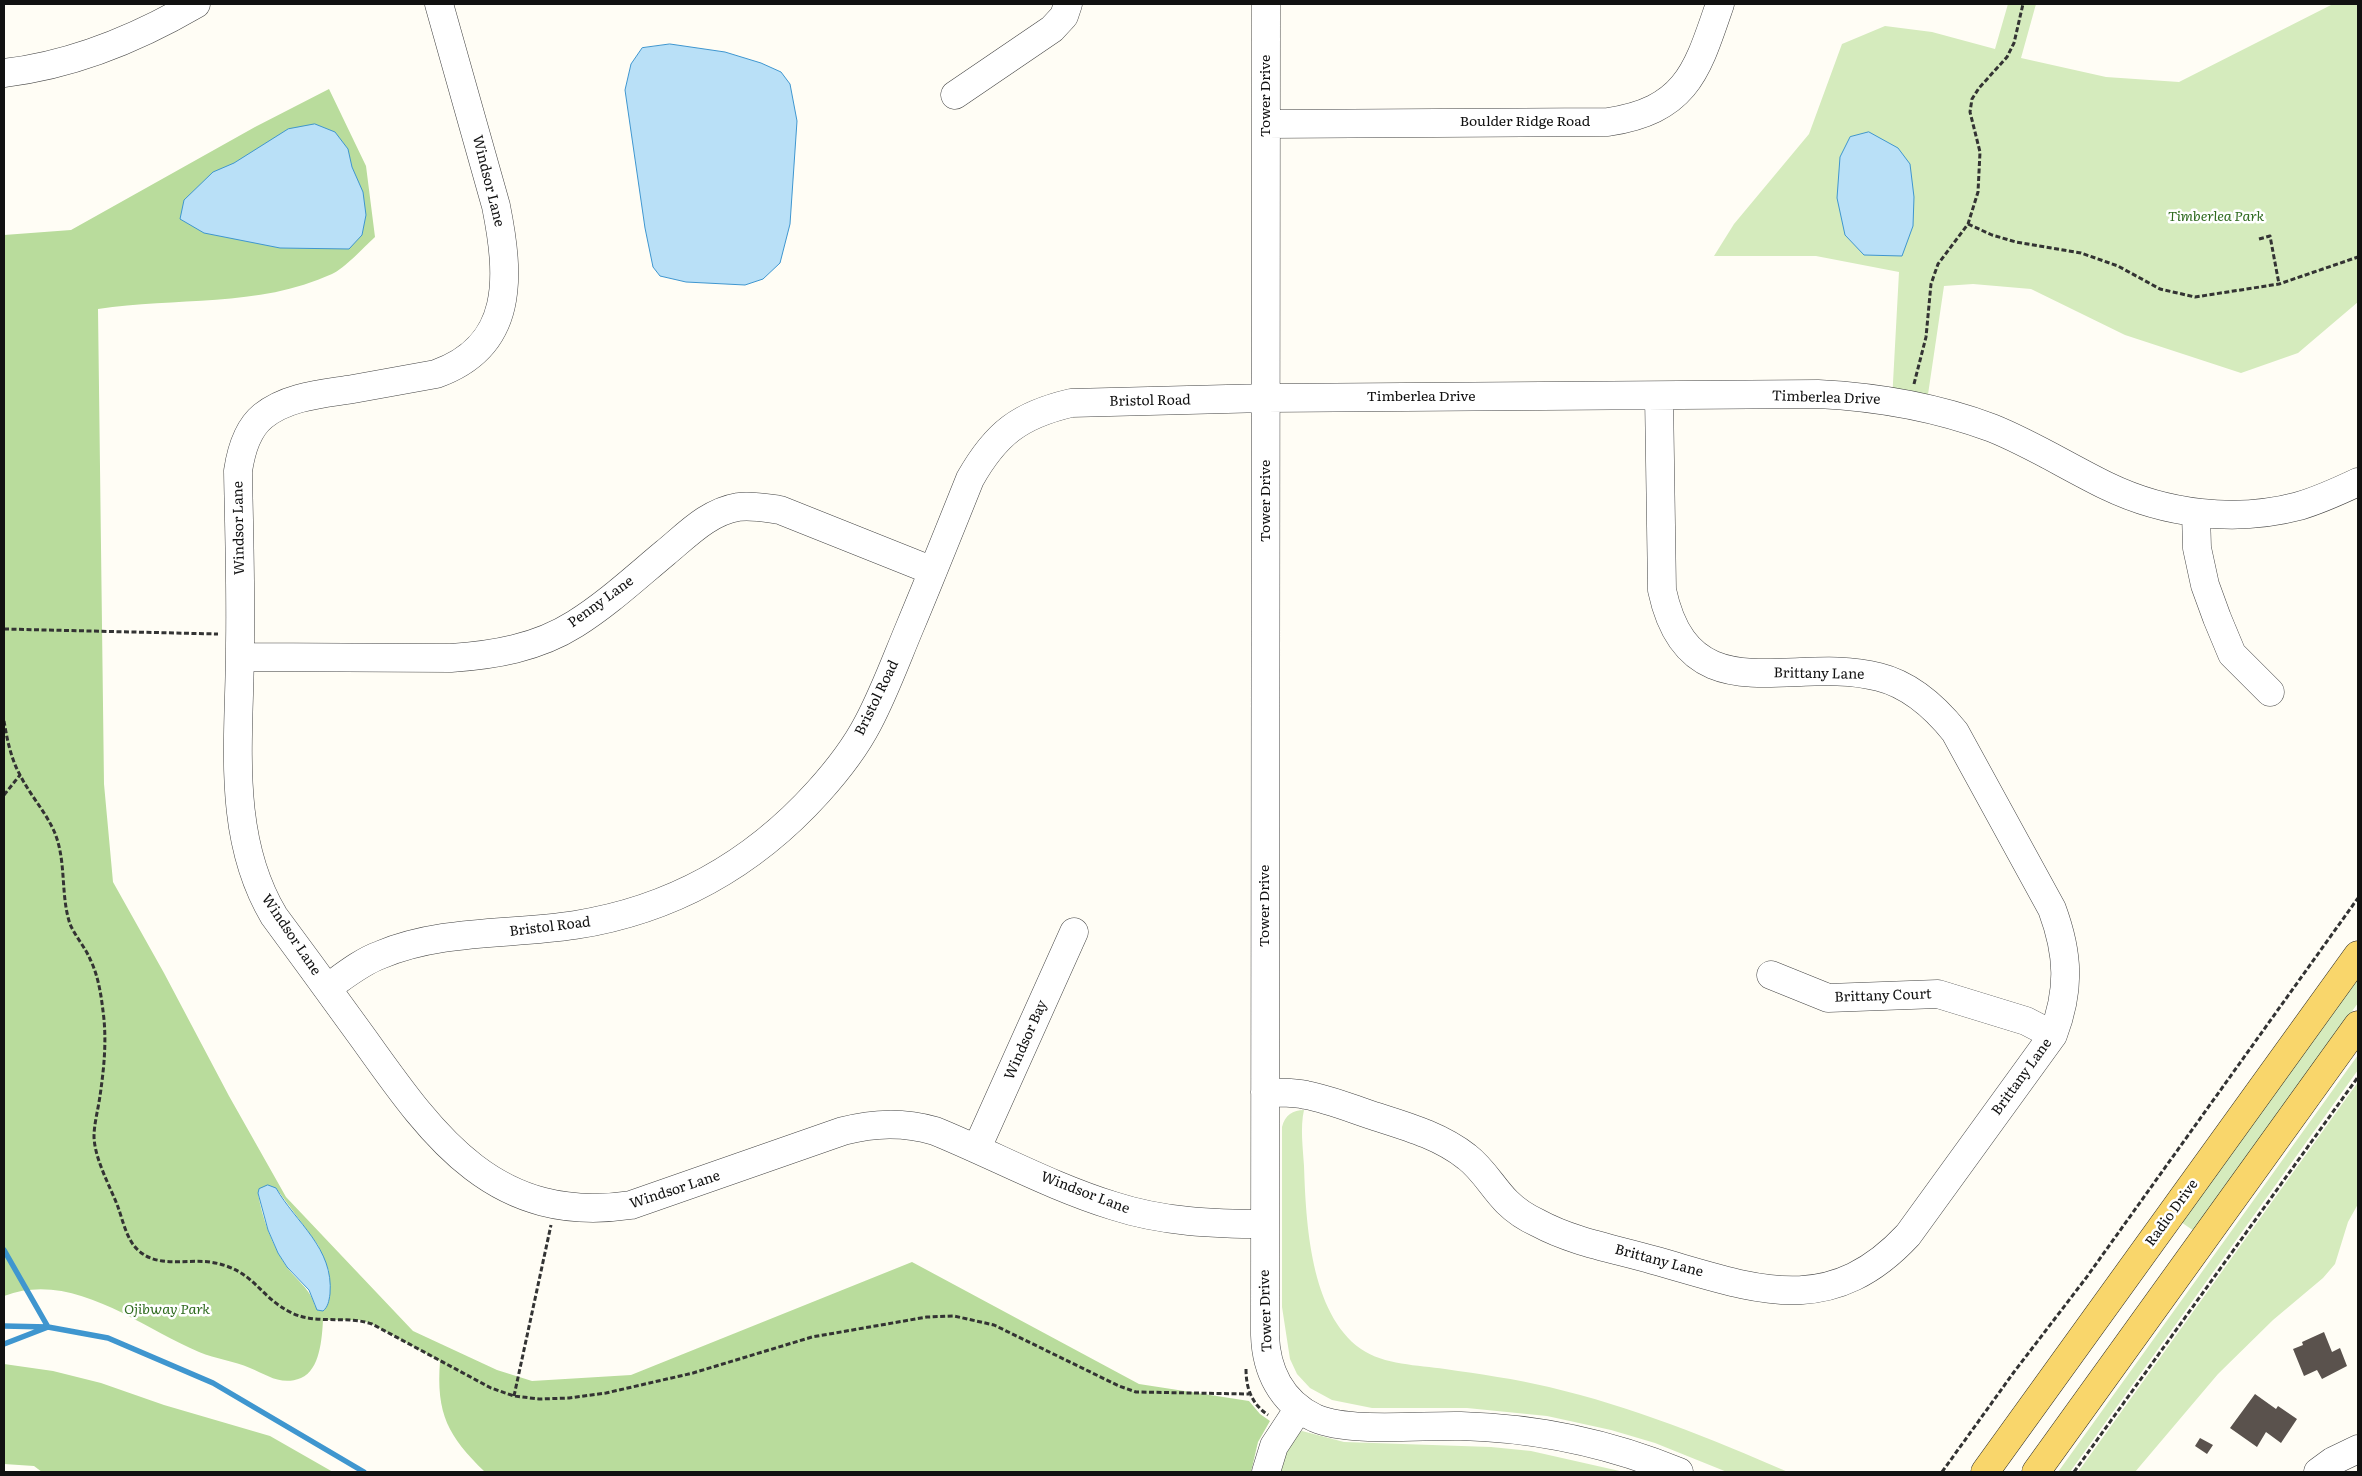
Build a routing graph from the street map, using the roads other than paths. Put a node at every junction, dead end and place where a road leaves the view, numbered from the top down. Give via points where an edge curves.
1 (196, 4) edge
2 (439, 4) edge
3 (1068, 4) edge
4 (1266, 4) edge
5 (1720, 4) edge
6 (4, 72) edge
7 (955, 95) dead end
8 (1266, 124) junction
9 (1659, 396) junction
10 (1266, 398) junction
11 (2358, 482) edge
12 (2196, 513) junction
13 (933, 571) junction
14 (240, 646) junction
15 (2270, 692) dead end
16 (1074, 932) dead end
17 (2358, 954) edge
18 (1771, 975) dead end
19 (327, 988) junction
20 (2358, 1025) edge
21 (2053, 1036) junction
22 (1265, 1092) junction
23 (977, 1148) junction
24 (1265, 1224) junction
25 (1299, 1408) junction
26 (2358, 1449) edge
27 (1266, 1472) edge
28 (1679, 1472) edge
29 (1985, 1472) edge
30 (2036, 1472) edge
31 (2318, 1472) edge

1 - 6 street via 133,38 97,52 57,64
2 - 14 street, Windsor Lane via 503,239 504,278 500,313 489,337 472,356 454,368 304,397 281,404 262,417 248,435 238,471
3 - 7 street via 1064,16 1052,29
4 - 8 street, Tower Drive
5 - 8 street, Boulder Ridge Road via 1702,57 1688,82 1654,110 1633,118 1608,122
8 - 10 street, Tower Drive
9 - 10 street, Timberlea Drive
9 - 12 street, Timberlea Drive via 1818,394 1908,404 1958,416 2024,442 2134,498
9 - 21 street, Brittany Lane via 1662,590 1675,631 1689,649 1722,669 1743,673 1857,672 1880,677 1920,696 1940,714 1955,732 2052,909 2058,926 2065,960 2066,987 2062,1012
10 - 13 street, Bristol Road via 1071,402 1025,418 1001,434 984,454 970,479
10 - 22 street, Tower Drive
11 - 12 street, Timberlea Drive via 2298,506 2262,512
12 - 15 street via 2197,548 2217,618 2232,654
13 - 14 street, Penny Lane via 780,510 758,507 737,496 602,606 574,625 515,650 451,658
13 - 19 street, Bristol Road via 891,674 867,724 838,769 780,832 746,857 707,881 636,911 572,926 431,940 403,946 378,956
14 - 19 street, Windsor Lane via 238,803 246,852 274,916
16 - 23 street, Windsor Bay
17 - 29 main road, Radio Drive
18 - 21 street, Brittany Court via 1828,998 1938,994 2026,1021
19 - 23 street, Windsor Lane via 408,1101 454,1151 508,1190 556,1205 606,1209 630,1206 863,1126 888,1123 914,1125
20 - 30 main road
21 - 22 street, Brittany Lane via 1908,1236 1890,1254 1848,1280 1825,1288 1796,1292 1752,1287 1558,1233 1520,1213 1469,1158 1432,1135 1304,1094
22 - 24 street, Tower Drive
23 - 24 street, Windsor Lane via 1115,1207 1182,1221
24 - 25 street, Tower Drive via 1266,1355 1277,1384
25 - 27 street via 1274,1446
25 - 28 street, Tower Drive via 1320,1420 1344,1425 1462,1426 1544,1434 1626,1453
26 - 31 street

